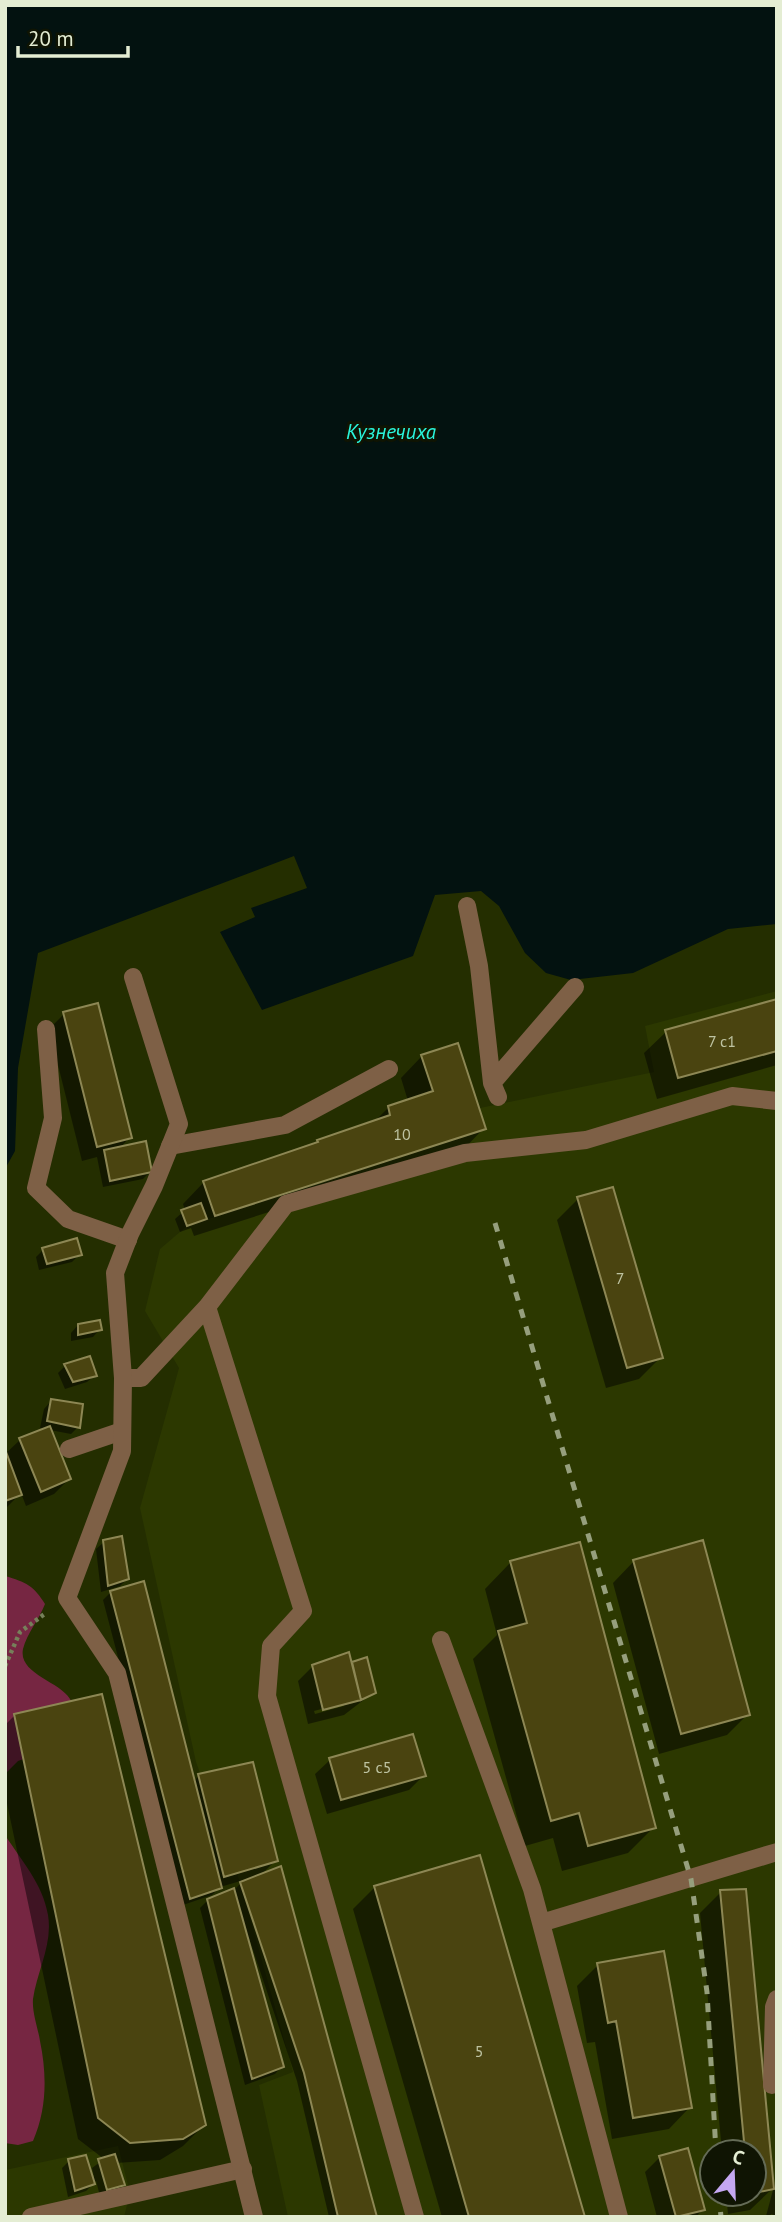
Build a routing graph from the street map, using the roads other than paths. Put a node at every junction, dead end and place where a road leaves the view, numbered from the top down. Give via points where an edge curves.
1 (467, 906) dead end
2 (133, 977) dead end
3 (575, 986) dead end
4 (46, 1029) dead end
5 (389, 1069) dead end
6 (777, 1101) edge
7 (170, 1146) junction
8 (128, 1240) junction
9 (207, 1307) junction
10 (123, 1378) junction
11 (122, 1431) junction
12 (69, 1450) dead end
13 (441, 1640) dead end
14 (777, 1852) edge
15 (541, 1923) junction
16 (777, 1998) edge
17 (772, 2085) dead end
18 (243, 2169) junction
19 (31, 2217) edge
20 (254, 2217) edge
21 (415, 2217) edge
22 (619, 2217) edge

1 - 3 street via 495,1090
2 - 7 street via 179,1124
4 - 8 street via 53,1118 36,1188 68,1219
5 - 7 street via 285,1125
6 - 9 street via 732,1096 586,1140 465,1153 286,1204
7 - 8 street
8 - 10 street via 116,1273
9 - 10 street via 141,1378
9 - 21 street via 303,1611 271,1646 267,1696
10 - 11 street
11 - 12 street
11 - 18 street via 122,1451 67,1598 117,1673
13 - 15 street
14 - 15 street
15 - 22 street
16 - 17 street
18 - 19 street
18 - 20 street

